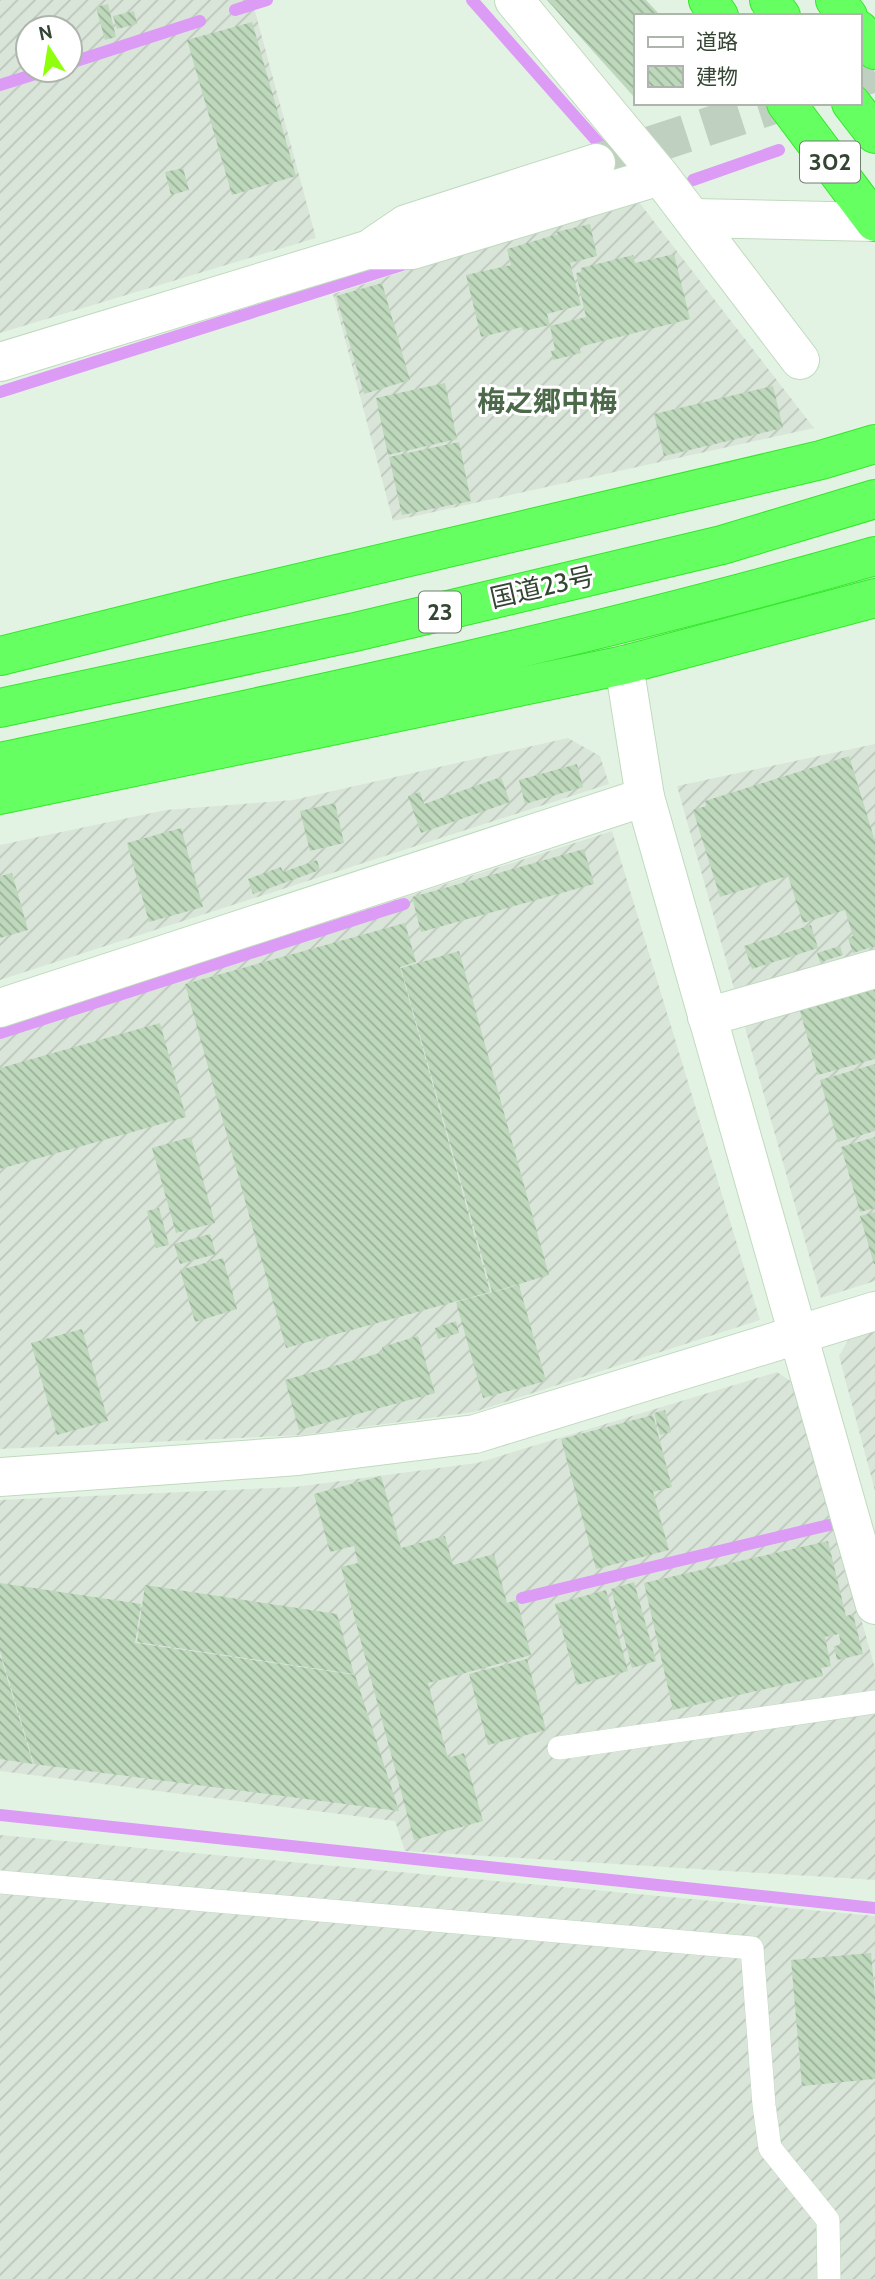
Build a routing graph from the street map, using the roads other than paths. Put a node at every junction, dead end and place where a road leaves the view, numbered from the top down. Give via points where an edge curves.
1 (514, 0) edge
2 (835, 0) edge
3 (846, 14) edge
4 (861, 32) edge
5 (875, 50) edge
6 (861, 79) edge
7 (875, 101) edge
8 (787, 105) edge
9 (853, 105) edge
10 (875, 134) edge
11 (596, 163) tunnel mouth
12 (660, 176) junction
13 (694, 218) junction
14 (875, 222) edge
15 (367, 250) junction
16 (800, 360) dead end
17 (0, 362) edge
18 (875, 444) edge
19 (875, 499) edge
20 (875, 556) edge
21 (875, 598) edge
22 (0, 656) edge
23 (624, 665) junction
24 (0, 708) edge
25 (0, 762) edge
26 (0, 795) edge
27 (645, 797) junction
28 (875, 969) edge
29 (0, 1009) edge
30 (707, 1017) junction
31 (875, 1311) edge
32 (798, 1335) junction
33 (0, 1477) edge
34 (875, 1605) edge
35 (875, 1702) edge
36 (559, 1748) dead end
37 (0, 1882) edge
38 (829, 2279) edge

1 - 12 street
2 - 3 highway
4 - 5 highway
6 - 7 highway
8 - 14 highway, 302
9 - 10 highway
11 - 15 street via 406,224
12 - 13 street
12 - 15 street via 412,250
13 - 14 street
13 - 16 street
15 - 17 street
18 - 22 highway
19 - 24 highway, 国道23号 / 23 via 708,548 355,632
20 - 25 highway, 国道23号 / 23 via 740,595 375,683
21 - 23 highway
23 - 26 highway
23 - 27 street
27 - 29 street
27 - 30 street
28 - 30 street
30 - 32 street
31 - 32 street
32 - 33 street via 475,1434 298,1456
32 - 34 street
35 - 36 lane
37 - 38 lane via 752,1948 770,2148 828,2220

